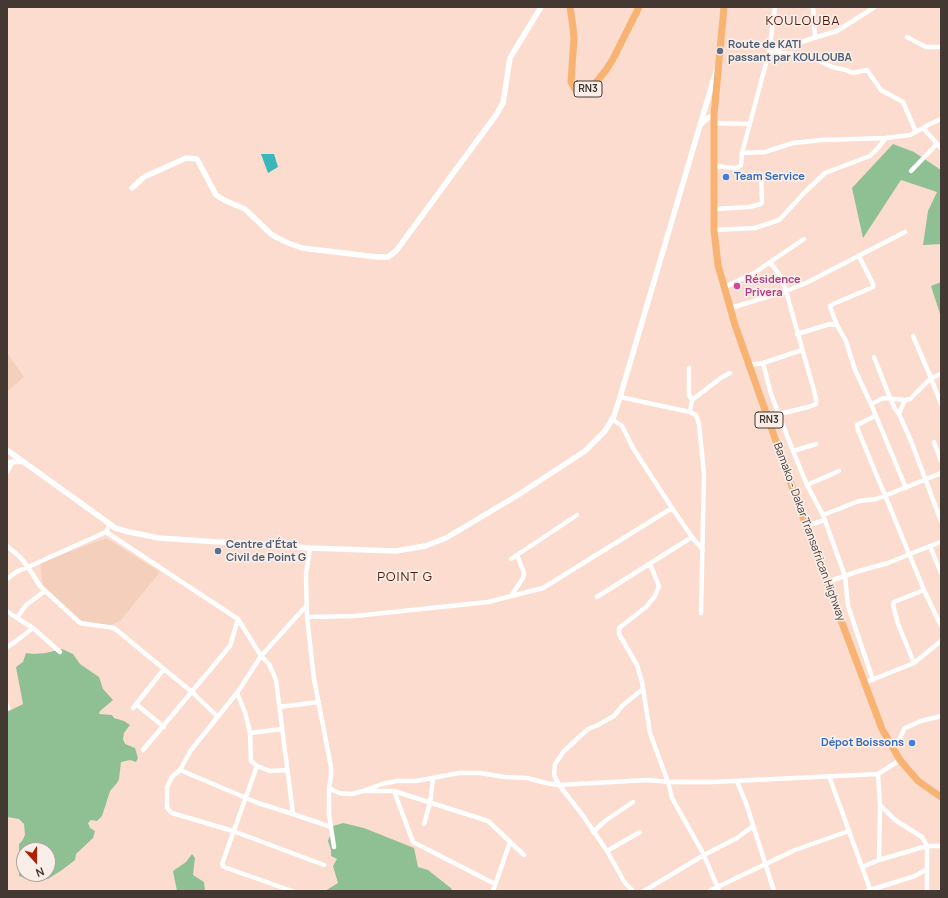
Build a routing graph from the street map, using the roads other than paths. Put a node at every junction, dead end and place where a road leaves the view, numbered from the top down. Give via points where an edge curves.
1 (541, 7) edge
2 (570, 7) edge
3 (639, 7) edge
4 (724, 7) edge
5 (775, 7) edge
6 (812, 7) edge
7 (875, 7) edge
8 (815, 37) junction
9 (907, 37) dead end
10 (941, 47) edge
11 (769, 52) junction
12 (718, 66) junction
13 (714, 119) junction
14 (941, 119) edge
15 (750, 124) junction
16 (923, 128) junction
17 (916, 132) junction
18 (696, 134) junction
19 (886, 138) junction
20 (937, 144) junction
21 (941, 148) edge
22 (742, 153) junction
23 (713, 166) junction
24 (911, 171) dead end
25 (761, 177) dead end
26 (132, 188) dead end
27 (715, 209) junction
28 (714, 230) junction
29 (905, 232) dead end
30 (804, 239) dead end
31 (859, 256) junction
32 (770, 262) junction
33 (725, 287) junction
34 (786, 292) junction
35 (731, 308) junction
36 (837, 325) junction
37 (797, 334) junction
38 (913, 336) dead end
39 (802, 350) junction
40 (874, 357) dead end
41 (762, 363) junction
42 (749, 365) junction
43 (689, 368) dead end
44 (730, 373) dead end
45 (941, 374) edge
46 (931, 378) junction
47 (620, 397) junction
48 (890, 398) junction
49 (692, 400) junction
50 (904, 400) junction
51 (871, 404) junction
52 (941, 404) edge
53 (690, 412) junction
54 (779, 414) junction
55 (900, 414) junction
56 (875, 416) junction
57 (612, 419) junction
58 (934, 442) dead end
59 (816, 444) dead end
60 (7, 450) edge
61 (792, 451) junction
62 (13, 461) junction
63 (941, 461) edge
64 (7, 462) edge
65 (24, 462) junction
66 (839, 471) dead end
67 (7, 472) edge
68 (941, 474) edge
69 (925, 480) junction
70 (807, 486) junction
71 (906, 488) junction
72 (886, 495) junction
73 (672, 508) junction
74 (577, 515) dead end
75 (824, 517) junction
76 (941, 521) edge
77 (110, 524) junction
78 (806, 526) junction
79 (106, 532) junction
80 (692, 537) junction
81 (941, 542) edge
82 (7, 546) edge
83 (930, 546) junction
84 (310, 548) junction
85 (703, 550) junction
86 (517, 555) junction
87 (910, 555) junction
88 (511, 559) dead end
89 (650, 564) junction
90 (28, 567) junction
91 (941, 573) edge
92 (845, 576) junction
93 (7, 579) edge
94 (827, 582) junction
95 (924, 590) junction
96 (45, 591) junction
97 (511, 596) junction
98 (597, 598) dead end
99 (307, 605) junction
100 (7, 611) edge
101 (701, 614) dead end
102 (307, 617) junction
103 (17, 618) junction
104 (238, 619) junction
105 (941, 626) edge
106 (33, 628) junction
107 (941, 641) edge
108 (7, 647) edge
109 (60, 652) dead end
110 (261, 656) junction
111 (914, 663) junction
112 (164, 669) junction
113 (873, 680) junction
114 (864, 683) junction
115 (643, 689) junction
116 (192, 692) junction
117 (237, 693) junction
118 (319, 702) junction
119 (279, 707) junction
120 (941, 716) edge
121 (218, 717) junction
122 (164, 727) junction
123 (282, 729) junction
124 (250, 733) junction
125 (143, 750) dead end
126 (893, 751) junction
127 (900, 760) junction
128 (256, 766) junction
129 (180, 770) junction
130 (287, 770) junction
131 (878, 774) junction
132 (829, 776) junction
133 (433, 779) junction
134 (736, 781) junction
135 (668, 782) junction
136 (559, 785) junction
137 (329, 788) junction
138 (363, 791) junction
139 (394, 791) junction
140 (245, 797) junction
141 (941, 797) edge
142 (633, 802) dead end
143 (430, 803) junction
144 (880, 805) junction
145 (293, 814) junction
146 (424, 824) dead end
147 (331, 826) junction
148 (753, 826) junction
149 (233, 831) junction
150 (849, 831) junction
151 (593, 832) junction
152 (640, 832) dead end
153 (510, 842) junction
154 (927, 846) junction
155 (941, 846) edge
156 (334, 847) dead end
157 (607, 851) junction
158 (524, 855) dead end
159 (704, 855) junction
160 (879, 860) junction
161 (766, 864) junction
162 (324, 866) dead end
163 (862, 867) junction
164 (927, 869) junction
165 (495, 884) junction
166 (718, 889) edge
167 (868, 890) edge
168 (292, 891) edge
169 (492, 891) edge
170 (633, 891) edge
171 (644, 891) edge
172 (709, 891) edge
173 (774, 891) edge
174 (927, 891) edge

1 - 26 street via 510,58 503,103 496,115 396,251 388,257 302,248 272,235 245,209 216,195 197,159 186,158 144,177
2 - 3 highway, RN3 via 574,38 571,82 575,89 581,92 594,85 606,70
4 - 12 highway, Bamako - Dakar Transafrican Highway / RN3
5 - 11 street
6 - 8 street
7 - 8 street via 837,30
8 - 11 street
9 - 10 street via 926,47
11 - 15 street
11 - 17 street via 808,55 832,67 853,73 867,70 881,90 903,102
12 - 13 highway, Bamako - Dakar Transafrican Highway / RN3
12 - 18 street
13 - 15 street
13 - 18 street via 704,120
13 - 23 highway, Bamako - Dakar Transafrican Highway / RN3
14 - 16 street
15 - 22 street
16 - 17 street
16 - 20 street
17 - 19 street
18 - 47 street
19 - 22 street via 793,143 765,152
19 - 28 street via 870,156 825,173 780,220 755,228
20 - 21 street
20 - 24 street
22 - 23 street via 740,167
23 - 27 highway, Bamako - Dakar Transafrican Highway / RN3
25 - 27 street via 761,204
27 - 28 highway, Bamako - Dakar Transafrican Highway / RN3
28 - 33 highway, Bamako - Dakar Transafrican Highway / RN3 via 718,265
29 - 31 street
30 - 32 street
31 - 34 street
31 - 36 street via 873,287 831,304
32 - 33 street
32 - 34 street via 781,277
33 - 35 highway, Bamako - Dakar Transafrican Highway / RN3
34 - 35 street
34 - 37 street
35 - 42 highway, Bamako - Dakar Transafrican Highway / RN3
36 - 37 street via 830,324
36 - 51 street
37 - 39 street
38 - 46 street
39 - 41 street
39 - 54 street via 816,404
40 - 48 street
41 - 42 street
41 - 54 street
42 - 78 highway, Bamako - Dakar Transafrican Highway / RN3
43 - 49 street via 689,395
44 - 49 street
45 - 46 street
46 - 50 street via 910,399
46 - 52 street
47 - 53 street
47 - 57 street
48 - 50 street
48 - 51 street
48 - 55 street
49 - 53 street
50 - 55 street
51 - 56 street
53 - 85 street via 696,415 699,424 704,474
54 - 61 street
55 - 69 street
56 - 71 street
56 - 72 street via 857,425
57 - 73 street via 622,426 633,448
57 - 84 street via 605,431 585,451 446,538 425,546 396,552
58 - 63 street
59 - 61 street
60 - 65 street
61 - 70 street
62 - 64 street
62 - 65 street
62 - 67 street
65 - 77 street
66 - 70 street
68 - 69 street
69 - 71 street
69 - 76 street
70 - 75 street
71 - 72 street
72 - 75 street via 859,501
72 - 87 street
73 - 80 street
73 - 97 street via 543,588
74 - 86 street
75 - 78 street
75 - 92 street
77 - 79 street
77 - 84 street via 129,532 160,538
78 - 94 highway, Bamako - Dakar Transafrican Highway / RN3
79 - 90 street
79 - 104 street
80 - 85 street
80 - 89 street
81 - 83 street
82 - 90 street
83 - 87 street
83 - 91 street
84 - 99 street via 306,574
85 - 101 street
86 - 88 street
86 - 97 street via 524,573
87 - 92 street
87 - 95 street
89 - 98 street
89 - 115 street via 659,586 656,596 619,628 637,665
90 - 93 street
90 - 96 street
92 - 94 street
92 - 113 street via 848,606
94 - 114 highway, Bamako - Dakar Transafrican Highway / RN3
95 - 105 street
95 - 111 street via 894,602 893,605
96 - 103 street via 26,605
96 - 112 street via 80,623 114,628
97 - 102 street via 488,602 355,616
99 - 102 street
99 - 110 street
100 - 103 street
102 - 118 street
103 - 106 street
104 - 110 street
104 - 116 street via 230,646
106 - 108 street
106 - 109 street
107 - 111 street
110 - 117 street
110 - 119 street via 269,664 276,680
111 - 113 street
112 - 116 street
112 - 122 street via 135,706
113 - 114 street
114 - 126 highway, Bamako - Dakar Transafrican Highway / RN3
115 - 135 street via 650,733
115 - 136 street via 614,716 588,729 564,751 555,764 554,775
116 - 121 street
116 - 122 street
117 - 121 street
117 - 124 street
118 - 119 street
118 - 137 street via 331,766
119 - 123 street
120 - 126 street via 905,728
121 - 129 street via 190,750
122 - 125 street
123 - 124 street
123 - 130 street
124 - 128 street via 250,759
126 - 127 highway, Bamako - Dakar Transafrican Highway / RN3
127 - 131 street
127 - 141 highway, Bamako - Dakar Transafrican Highway / RN3 via 918,780
128 - 130 street via 270,770
128 - 140 street
129 - 140 street
129 - 149 street via 172,777 167,787 169,810
130 - 145 street
131 - 132 street
131 - 144 street
132 - 134 street
132 - 150 street
133 - 136 street via 480,773 527,778
133 - 138 street via 396,781
133 - 143 street
134 - 135 street
134 - 148 street
135 - 136 street via 648,780
135 - 159 street via 672,798
136 - 151 street via 582,813
137 - 138 street via 339,793 352,794
137 - 147 street
138 - 139 street
139 - 143 street
139 - 165 street via 413,842
140 - 145 street
140 - 149 street
142 - 151 street
143 - 146 street
143 - 153 street via 488,821
144 - 154 street via 895,820 922,837
144 - 160 street
145 - 147 street
147 - 156 street
148 - 159 street via 737,838
148 - 161 street
149 - 162 street
149 - 168 street via 222,864 224,867
150 - 161 street via 795,850
150 - 163 street
151 - 157 street
152 - 157 street
153 - 158 street
153 - 165 street
154 - 155 street
154 - 160 street
154 - 164 street
157 - 170 street via 625,883
159 - 166 street
159 - 171 street
160 - 163 street
161 - 166 street
161 - 173 street
163 - 167 street
164 - 167 street via 893,884
164 - 174 street
165 - 169 street
166 - 172 street

